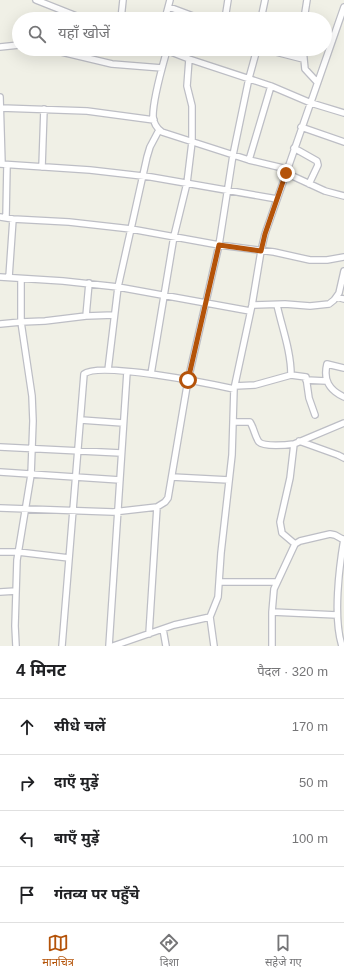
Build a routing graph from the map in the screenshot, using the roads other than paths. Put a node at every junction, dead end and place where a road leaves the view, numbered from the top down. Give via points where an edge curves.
1 (37, 0) edge
2 (123, 0) edge
3 (170, 0) edge
4 (228, 0) edge
5 (265, 0) edge
6 (307, 0) edge
7 (169, 7) junction
8 (344, 7) edge
9 (67, 12) edge
10 (122, 12) edge
11 (167, 12) edge
12 (182, 12) edge
13 (226, 12) edge
14 (262, 12) edge
15 (305, 12) edge
16 (332, 42) edge
17 (12, 46) edge
18 (0, 47) edge
19 (78, 56) edge
20 (165, 56) edge
21 (181, 56) edge
22 (255, 56) edge
23 (291, 56) edge
24 (327, 56) edge
25 (189, 59) junction
26 (303, 59) joint
27 (162, 68) junction
28 (249, 78) junction
29 (318, 82) junction
30 (271, 86) junction
31 (0, 97) edge
32 (311, 103) junction
33 (1, 108) junction
34 (44, 109) junction
35 (344, 113) edge
36 (154, 120) junction
37 (301, 127) junction
38 (159, 130) junction
39 (192, 142) junction
40 (344, 142) edge
41 (294, 148) junction
42 (233, 155) junction
43 (249, 160) junction
44 (3, 165) edge
45 (42, 167) junction
46 (286, 171) junction
47 (144, 177) junction
48 (187, 183) junction
49 (309, 184) junction
50 (227, 190) junction
51 (344, 196) edge
52 (278, 199) junction
53 (3, 217) edge
54 (13, 219) junction
55 (131, 229) junction
56 (174, 236) junction
57 (219, 245) junction
58 (261, 251) junction
59 (344, 257) edge
60 (344, 271) edge
61 (0, 277) edge
62 (8, 277) junction
63 (21, 279) junction
64 (88, 283) junction
65 (118, 287) junction
66 (163, 296) junction
67 (337, 297) junction
68 (344, 299) edge
69 (206, 303) junction
70 (278, 305) junction
71 (251, 308) junction
72 (114, 315) junction
73 (86, 316) junction
74 (20, 322) junction
75 (0, 324) edge
76 (344, 368) edge
77 (108, 370) junction
78 (127, 372) junction
79 (151, 374) junction
80 (290, 375) junction
81 (188, 380) junction
82 (306, 380) junction
83 (326, 381) junction
84 (235, 388) junction
85 (344, 396) edge
86 (315, 415) dead end
87 (80, 420) junction
88 (233, 422) junction
89 (344, 423) edge
90 (123, 424) junction
91 (296, 442) junction
92 (0, 448) edge
93 (33, 450) junction
94 (78, 451) junction
95 (121, 453) junction
96 (344, 458) edge
97 (0, 472) edge
98 (31, 475) junction
99 (172, 477) junction
100 (76, 478) junction
101 (120, 480) junction
102 (230, 480) junction
103 (157, 507) junction
104 (0, 508) edge
105 (25, 509) junction
106 (73, 511) junction
107 (118, 512) junction
108 (344, 539) edge
109 (295, 544) junction
110 (0, 552) edge
111 (18, 552) junction
112 (343, 553) edge
113 (69, 558) junction
114 (219, 582) junction
115 (277, 582) junction
116 (16, 591) junction
117 (0, 592) edge
118 (341, 606) edge
119 (272, 612) junction
120 (337, 615) junction
121 (210, 617) junction
122 (163, 629) junction
123 (149, 634) junction
124 (125, 644) edge
125 (16, 646) edge
126 (62, 646) edge
127 (109, 646) edge
128 (113, 646) edge
129 (166, 646) edge
130 (214, 646) edge
131 (272, 646) edge
132 (342, 646) edge

1 - 9 street
2 - 10 street
3 - 7 street
4 - 13 street
5 - 14 street
6 - 15 street
7 - 11 street
7 - 12 street
8 - 16 street
17 - 18 street
19 - 27 street via 112,64
20 - 27 street
21 - 25 street
22 - 28 street
23 - 26 street
24 - 29 street
25 - 28 street
25 - 39 street via 187,86 192,106
26 - 29 street via 306,71
27 - 36 street via 154,105
28 - 30 street
28 - 42 street
29 - 32 street
30 - 32 street
30 - 43 street
31 - 33 street
32 - 35 street
32 - 37 street
33 - 34 street
33 - 44 street
34 - 36 street via 87,111
34 - 45 street
36 - 38 street
37 - 40 street
37 - 41 street
38 - 39 street
38 - 47 street via 150,147
39 - 42 street
39 - 48 street
41 - 46 street
41 - 49 street via 318,161
42 - 43 street
42 - 50 street
43 - 46 street
44 - 45 street
44 - 53 street
45 - 47 street
46 - 49 street
46 - 52 street
47 - 48 street
47 - 55 street
48 - 50 street
48 - 56 street
49 - 51 street
50 - 52 street
50 - 57 street
52 - 58 street
53 - 54 street
54 - 55 street
54 - 62 street
55 - 56 street
55 - 65 street
56 - 57 street
56 - 66 street
57 - 58 street
57 - 69 street
58 - 59 street via 316,261
58 - 71 street
60 - 67 street
61 - 62 street
62 - 63 street
63 - 64 street
63 - 74 street
64 - 65 street
64 - 73 street
65 - 66 street
65 - 72 street
66 - 69 street
66 - 79 street
67 - 68 street
67 - 70 street via 324,305
69 - 71 street
69 - 81 street
70 - 71 street
70 - 80 street via 288,342
71 - 84 street
72 - 73 street
72 - 77 street
73 - 74 street
74 - 75 street
74 - 93 street via 32,396
76 - 83 street via 326,364
77 - 78 street
77 - 87 street via 87,371 84,374
78 - 79 street
78 - 90 street
79 - 81 street
80 - 82 street via 306,376
80 - 84 street
81 - 84 street
81 - 99 street
82 - 83 street
82 - 86 street
83 - 85 street via 333,390
84 - 88 street
87 - 90 street
87 - 94 street
88 - 91 street via 250,422 258,441 262,444 285,445
88 - 102 street
89 - 91 street
90 - 95 street
91 - 96 street
91 - 109 street via 280,522 282,533
92 - 93 street
93 - 94 street
93 - 98 street
94 - 95 street
94 - 100 street
95 - 101 street
97 - 98 street
98 - 100 street
98 - 105 street
99 - 102 street
99 - 103 street via 168,498
100 - 101 street
100 - 106 street
101 - 107 street
102 - 114 street
103 - 107 street
103 - 123 street
104 - 105 street
105 - 106 street
105 - 111 street
106 - 107 street
106 - 113 street
107 - 127 street
108 - 109 street via 330,534
108 - 112 street
109 - 115 street
110 - 111 street
111 - 113 street
111 - 116 street
112 - 118 street
113 - 126 street
114 - 115 street
114 - 121 street via 218,597
115 - 119 street
116 - 117 street
116 - 125 street
118 - 120 street
119 - 120 street
119 - 131 street
120 - 132 street
121 - 122 street
121 - 130 street
122 - 123 street
122 - 129 street
123 - 124 street
124 - 128 street

